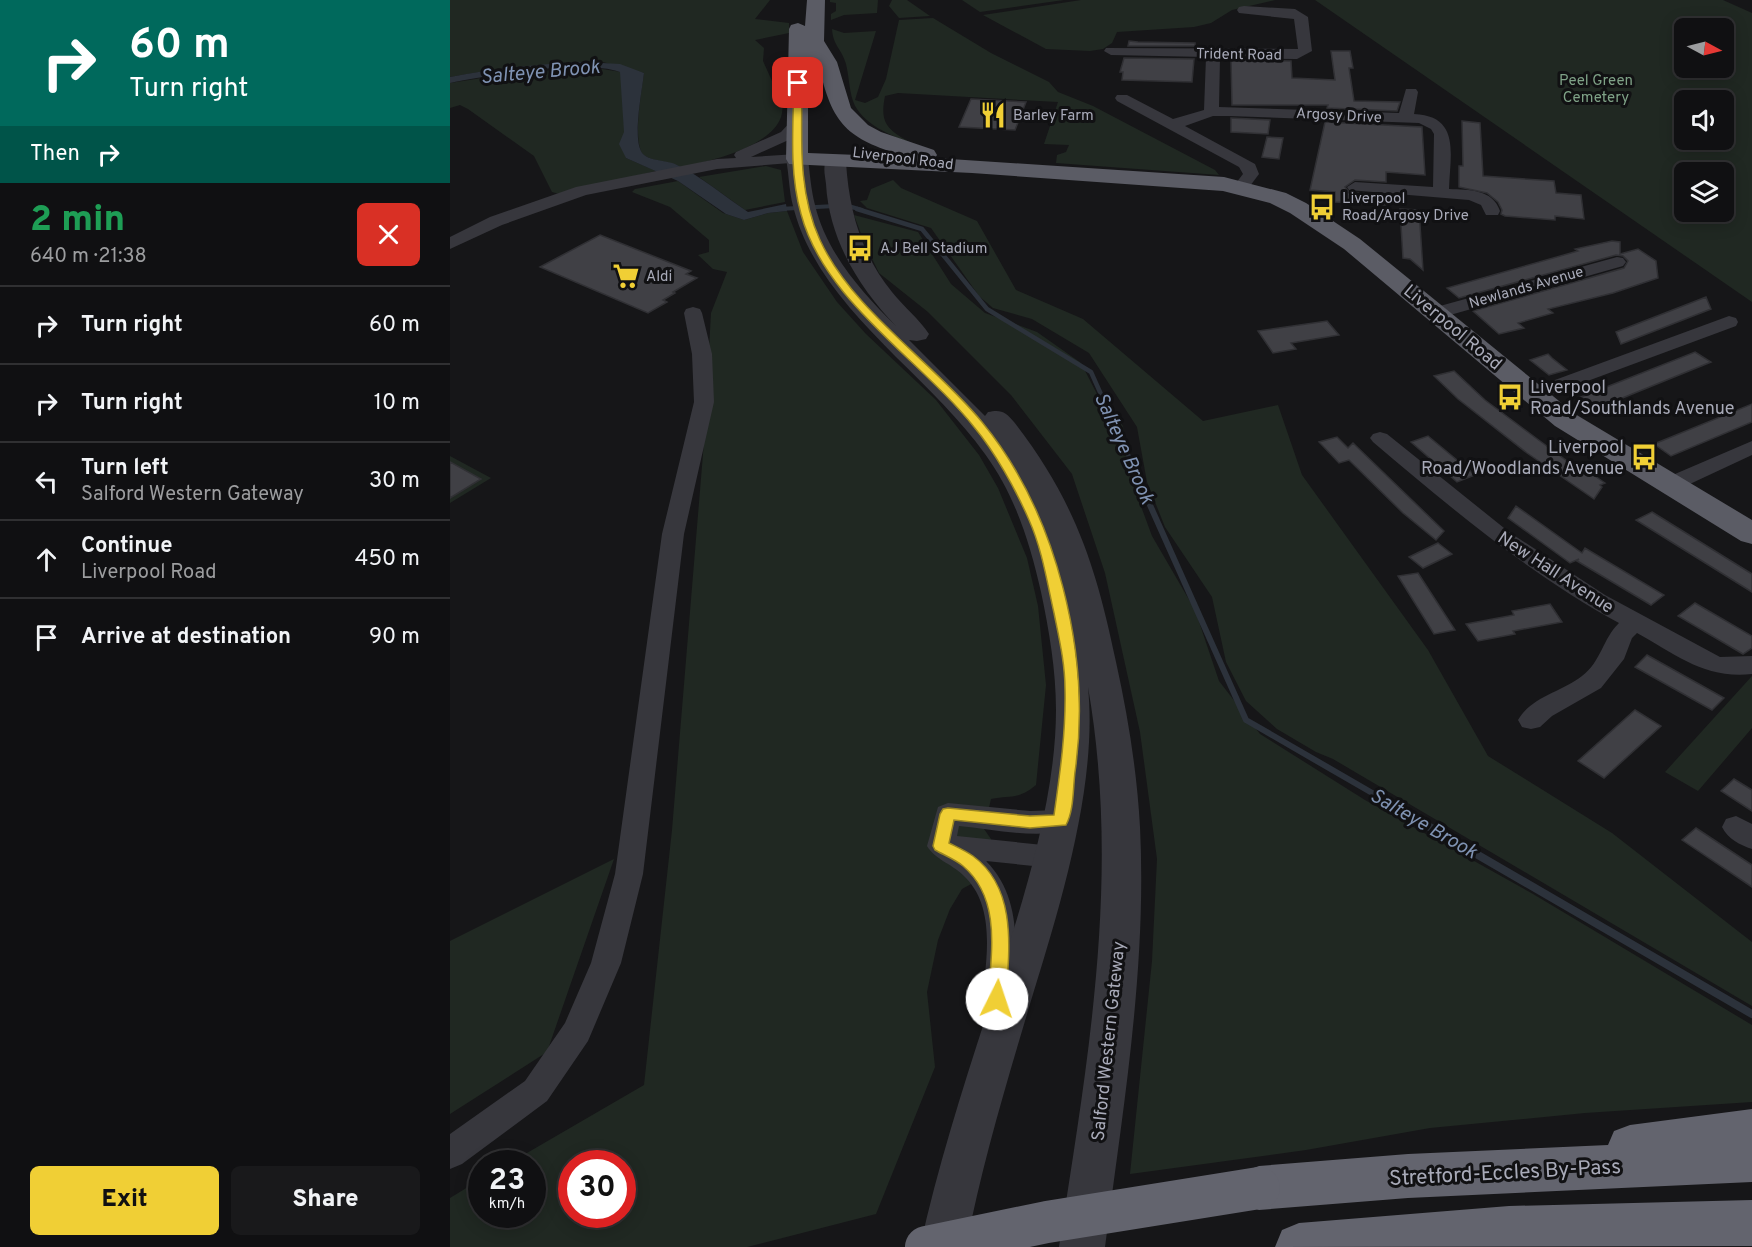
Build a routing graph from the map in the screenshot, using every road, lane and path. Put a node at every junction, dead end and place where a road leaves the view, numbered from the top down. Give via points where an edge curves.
1 (800, 0) edge
2 (816, 0) edge
3 (1244, 10) dead end
4 (814, 42) junction
5 (1111, 51) dead end
6 (1213, 54) junction
7 (1411, 92) dead end
8 (1122, 98) dead end
9 (1142, 107) junction
10 (1212, 112) junction
11 (1119, 116) dead end
12 (1406, 118) junction
13 (799, 121) junction
14 (1174, 124) junction
15 (820, 150) junction
16 (738, 157) junction
17 (717, 164) junction
18 (972, 166) junction
19 (1241, 187) junction
20 (1355, 187) dead end
21 (1441, 191) junction
22 (820, 207) junction
23 (1492, 211) dead end
24 (450, 244) edge
25 (1617, 262) dead end
26 (693, 313) dead end
27 (1436, 313) junction
28 (1729, 322) dead end
29 (1532, 395) junction
30 (1380, 438) dead end
31 (1752, 447) edge
32 (1669, 485) junction
33 (1752, 534) edge
34 (1634, 622) junction
35 (1752, 665) edge
36 (1551, 715) dead end
37 (1057, 839) junction
38 (941, 846) junction
39 (993, 1065) junction
40 (1752, 1130) edge
41 (450, 1153) edge
42 (1752, 1160) edge
43 (1408, 1176) junction
44 (1752, 1223) edge
45 (1509, 1229) junction
46 (1752, 1237) edge
47 (926, 1247) edge
48 (943, 1247) edge
49 (1082, 1247) edge
50 (1299, 1247) edge

1 - 13 highway
2 - 4 highway, Liverpool Road
3 - 6 street, Trident Road via 1301,17 1305,51 1297,55
4 - 15 highway, Liverpool Road via 824,89
4 - 18 highway via 824,52 841,109 856,125 892,145
5 - 6 street, Trident Road via 1151,56
6 - 10 street
7 - 12 street
8 - 9 street
9 - 11 street
9 - 14 street
10 - 12 street, Argosy Drive
10 - 14 street, Argosy Drive
12 - 21 street, Argosy Drive via 1422,119 1437,126 1442,134
13 - 15 highway
13 - 16 street via 787,135
14 - 19 street via 1249,167 1251,174
15 - 16 street
15 - 17 street
15 - 18 highway, Liverpool Road
15 - 22 street, Salford Western Gateway
15 - 22 street, Salford Western Gateway
16 - 17 street
17 - 24 street via 590,189 546,202
18 - 19 highway, Liverpool Road
19 - 27 highway, Liverpool Road via 1278,198 1320,222
20 - 21 street
21 - 23 street via 1484,198
22 - 37 street, Salford Western Gateway via 815,240 828,263 870,316 978,424 1036,521 1071,660 1071,747
22 - 49 street, Salford Western Gateway via 883,297 995,414 1027,456 1054,504 1075,556 1090,614 1115,742 1122,897 1116,1003
25 - 27 street, Newlands Avenue
26 - 41 street via 702,354 704,402 673,534 629,874 606,963 577,1032 536,1091
27 - 29 highway, Liverpool Road
28 - 29 street
29 - 32 highway, Liverpool Road
30 - 34 street, New Hall Avenue via 1501,537
31 - 32 street
32 - 33 highway, Liverpool Road
34 - 35 street, New Hall Avenue via 1715,664
34 - 36 street via 1621,635 1615,653 1592,682
37 - 38 street
37 - 38 street via 1030,822 948,814
37 - 39 street, Salford Western Gateway
38 - 39 street via 968,861 984,878 996,903 1001,933
39 - 48 street, Salford Western Gateway via 958,1176
40 - 43 highway
42 - 43 highway, Stretford-Eccles By-Pass
43 - 47 highway, Stretford-Eccles By-Pass, bridge via 1259,1188 1047,1222
44 - 45 highway
45 - 46 highway
45 - 50 highway

